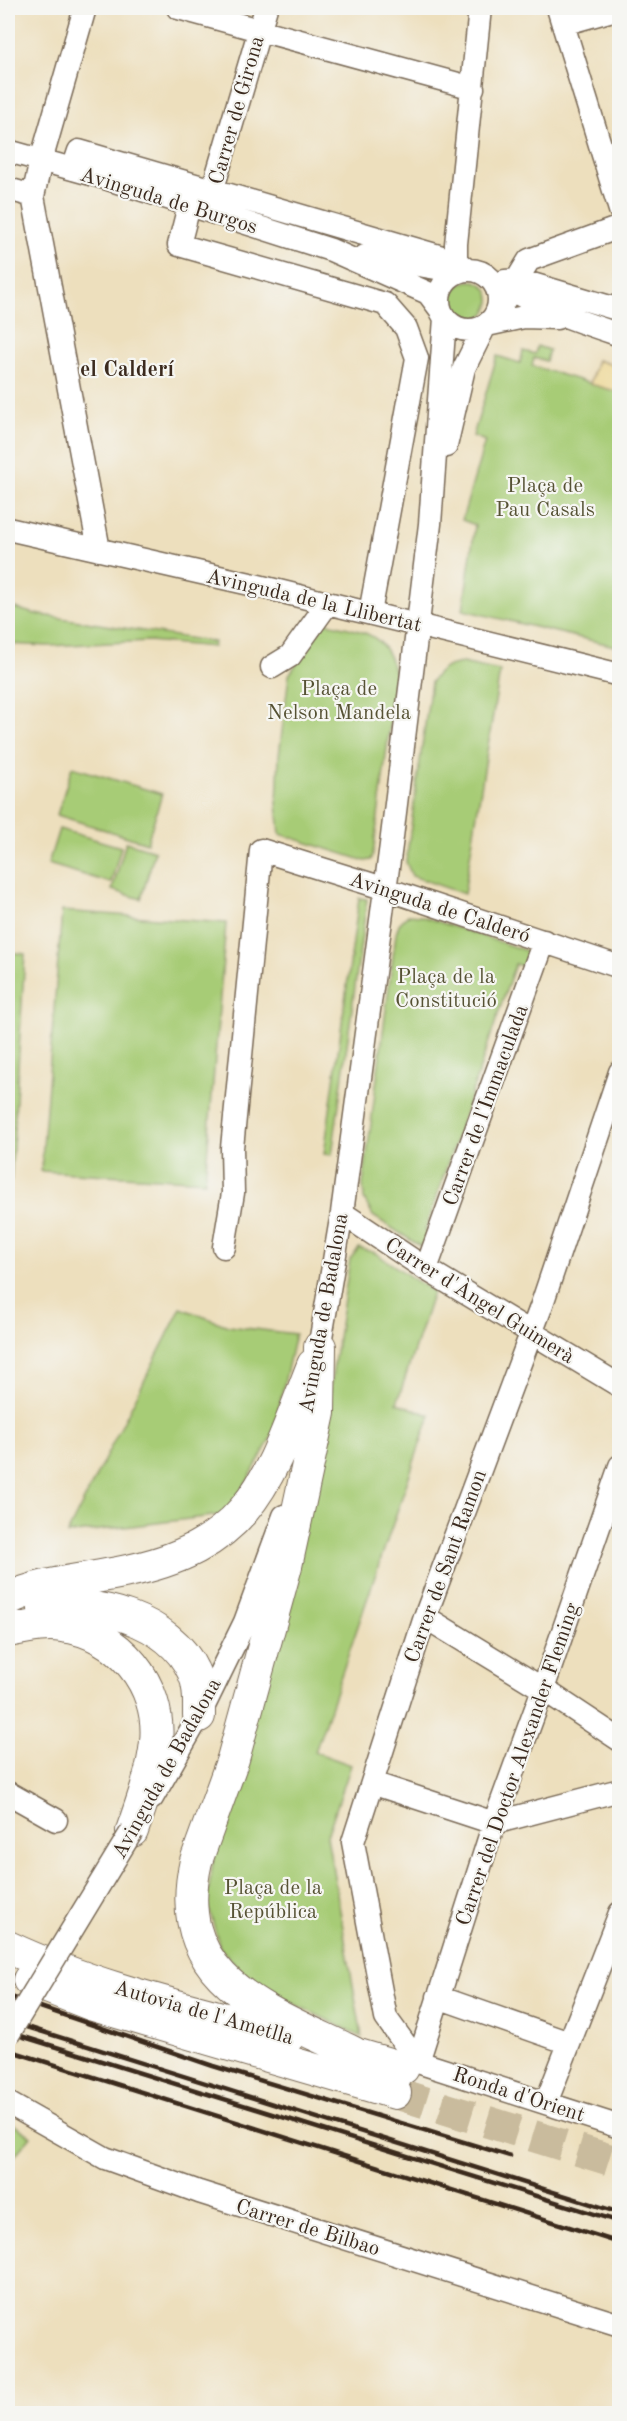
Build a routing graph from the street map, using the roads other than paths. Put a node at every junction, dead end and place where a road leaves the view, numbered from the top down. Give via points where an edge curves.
1 (85, 8) edge
2 (178, 8) edge
3 (266, 8) edge
4 (480, 8) edge
5 (620, 8) edge
6 (560, 16) edge
7 (260, 30) junction
8 (473, 88) junction
9 (8, 151) edge
10 (41, 161) junction
11 (73, 170) junction
12 (8, 189) edge
13 (213, 189) junction
14 (33, 196) junction
15 (198, 209) junction
16 (620, 210) edge
17 (620, 227) edge
18 (331, 250) junction
19 (485, 275) junction
20 (620, 310) edge
21 (442, 313) junction
22 (568, 318) junction
23 (490, 320) junction
24 (620, 335) edge
25 (429, 524) junction
26 (8, 529) edge
27 (99, 550) junction
28 (328, 603) junction
29 (370, 613) junction
30 (416, 625) junction
31 (272, 667) dead end
32 (620, 675) edge
33 (384, 888) junction
34 (544, 941) junction
35 (620, 967) edge
36 (620, 1072) edge
37 (342, 1213) junction
38 (224, 1247) dead end
39 (318, 1258) dead end
40 (426, 1269) junction
41 (531, 1331) junction
42 (320, 1347) junction
43 (620, 1386) edge
44 (620, 1466) edge
45 (8, 1599) edge
46 (425, 1617) junction
47 (8, 1618) edge
48 (8, 1631) edge
49 (543, 1689) junction
50 (199, 1716) junction
51 (620, 1740) edge
52 (372, 1783) junction
53 (620, 1790) edge
54 (8, 1793) edge
55 (56, 1820) dead end
56 (494, 1823) junction
57 (132, 1831) junction
58 (620, 1913) edge
59 (8, 1947) edge
60 (8, 1971) edge
61 (438, 1997) junction
62 (8, 2035) edge
63 (569, 2043) junction
64 (354, 2053) junction
65 (405, 2074) junction
66 (536, 2100) junction
67 (8, 2103) edge
68 (620, 2127) edge
69 (620, 2325) edge

1 - 10 street
2 - 7 street
3 - 7 street, Carrer de Girona
4 - 8 street
5 - 6 street
6 - 16 street
7 - 8 street
7 - 13 street, Carrer de Girona
8 - 19 street via 456,244
9 - 10 street, Avinguda de Burgos
10 - 11 street, Avinguda de Burgos
10 - 14 street
11 - 13 street via 79,151
11 - 15 street, Avinguda de Burgos
12 - 14 street
13 - 15 street, Carrer de Girona
13 - 19 street
14 - 27 street
15 - 18 street, Avinguda de Burgos
15 - 29 street, Carrer de Girona via 179,245 385,304 406,328 417,358
17 - 19 street
18 - 19 street, Avinguda de Burgos
18 - 21 street, Avinguda de Burgos via 428,293
19 - 20 street
19 - 21 street via 451,276 440,291
19 - 22 street, Avinguda de Burgos
19 - 23 street
21 - 23 street via 465,331 477,329
21 - 25 street, Avinguda de Badalona
22 - 23 street, Avinguda de Burgos
22 - 24 street, Avinguda de Burgos
23 - 25 street, Avinguda de Badalona via 464,368
25 - 30 street, Avinguda de Badalona
26 - 27 street, Avinguda de la Llibertat
27 - 28 street, Avinguda de la Llibertat
28 - 29 street, Avinguda de la Llibertat
28 - 31 street via 290,656
29 - 30 street, Avinguda de la Llibertat
30 - 32 street, Avinguda de la Llibertat
30 - 33 street, Avinguda de Badalona
33 - 34 street, Avinguda de Calderó
33 - 37 street, Avinguda de Badalona
33 - 38 street, Avinguda de Calderó via 261,850 232,1148 233,1193
34 - 35 street, Avinguda de Calderó
34 - 40 street, Carrer de l'Immaculada
36 - 41 street, Carrer de Sant Ramon
37 - 39 street via 326,1251
37 - 40 street, Carrer d'Àngel Guimerà
37 - 42 street, Avinguda de Badalona
40 - 41 street, Carrer d'Àngel Guimerà
41 - 43 street, Carrer d'Àngel Guimerà
41 - 46 street, Carrer de Sant Ramon
42 - 45 highway via 272,1467 254,1499 219,1535 199,1549 153,1566 37,1589
42 - 50 street, Avinguda de Badalona via 282,1524 245,1622
42 - 64 highway via 319,1413 289,1555 233,1759 196,1861 192,1907 205,1953 230,1986 254,2003
44 - 49 street, Carrer del Doctor Alexander Fleming
46 - 49 street
46 - 52 street, Carrer de Sant Ramon
47 - 50 highway via 51,1607 71,1607 107,1611 146,1625 176,1646 194,1672
48 - 57 highway via 59,1625 78,1628 106,1640 137,1671 151,1701 156,1740
49 - 51 street
49 - 56 street, Carrer del Doctor Alexander Fleming
50 - 57 street, Avinguda de Badalona
52 - 56 street
52 - 65 street, Carrer de Sant Ramon via 353,1842 386,2018
53 - 56 street
54 - 55 street
56 - 61 street, Carrer del Doctor Alexander Fleming
57 - 62 street, Avinguda de Badalona, bridge
58 - 63 street
59 - 64 highway, Autovia de l'Ametlla via 37,1961 138,1995
60 - 65 highway, Autovia de l'Ametlla via 93,2005
61 - 63 street
61 - 65 street, Carrer del Doctor Alexander Fleming
63 - 66 street
64 - 65 highway, Autovia de l'Ametlla
65 - 66 street, Ronda d'Orient
66 - 68 street, Ronda d'Orient
67 - 69 street, Carrer de Bilbao via 115,2162

